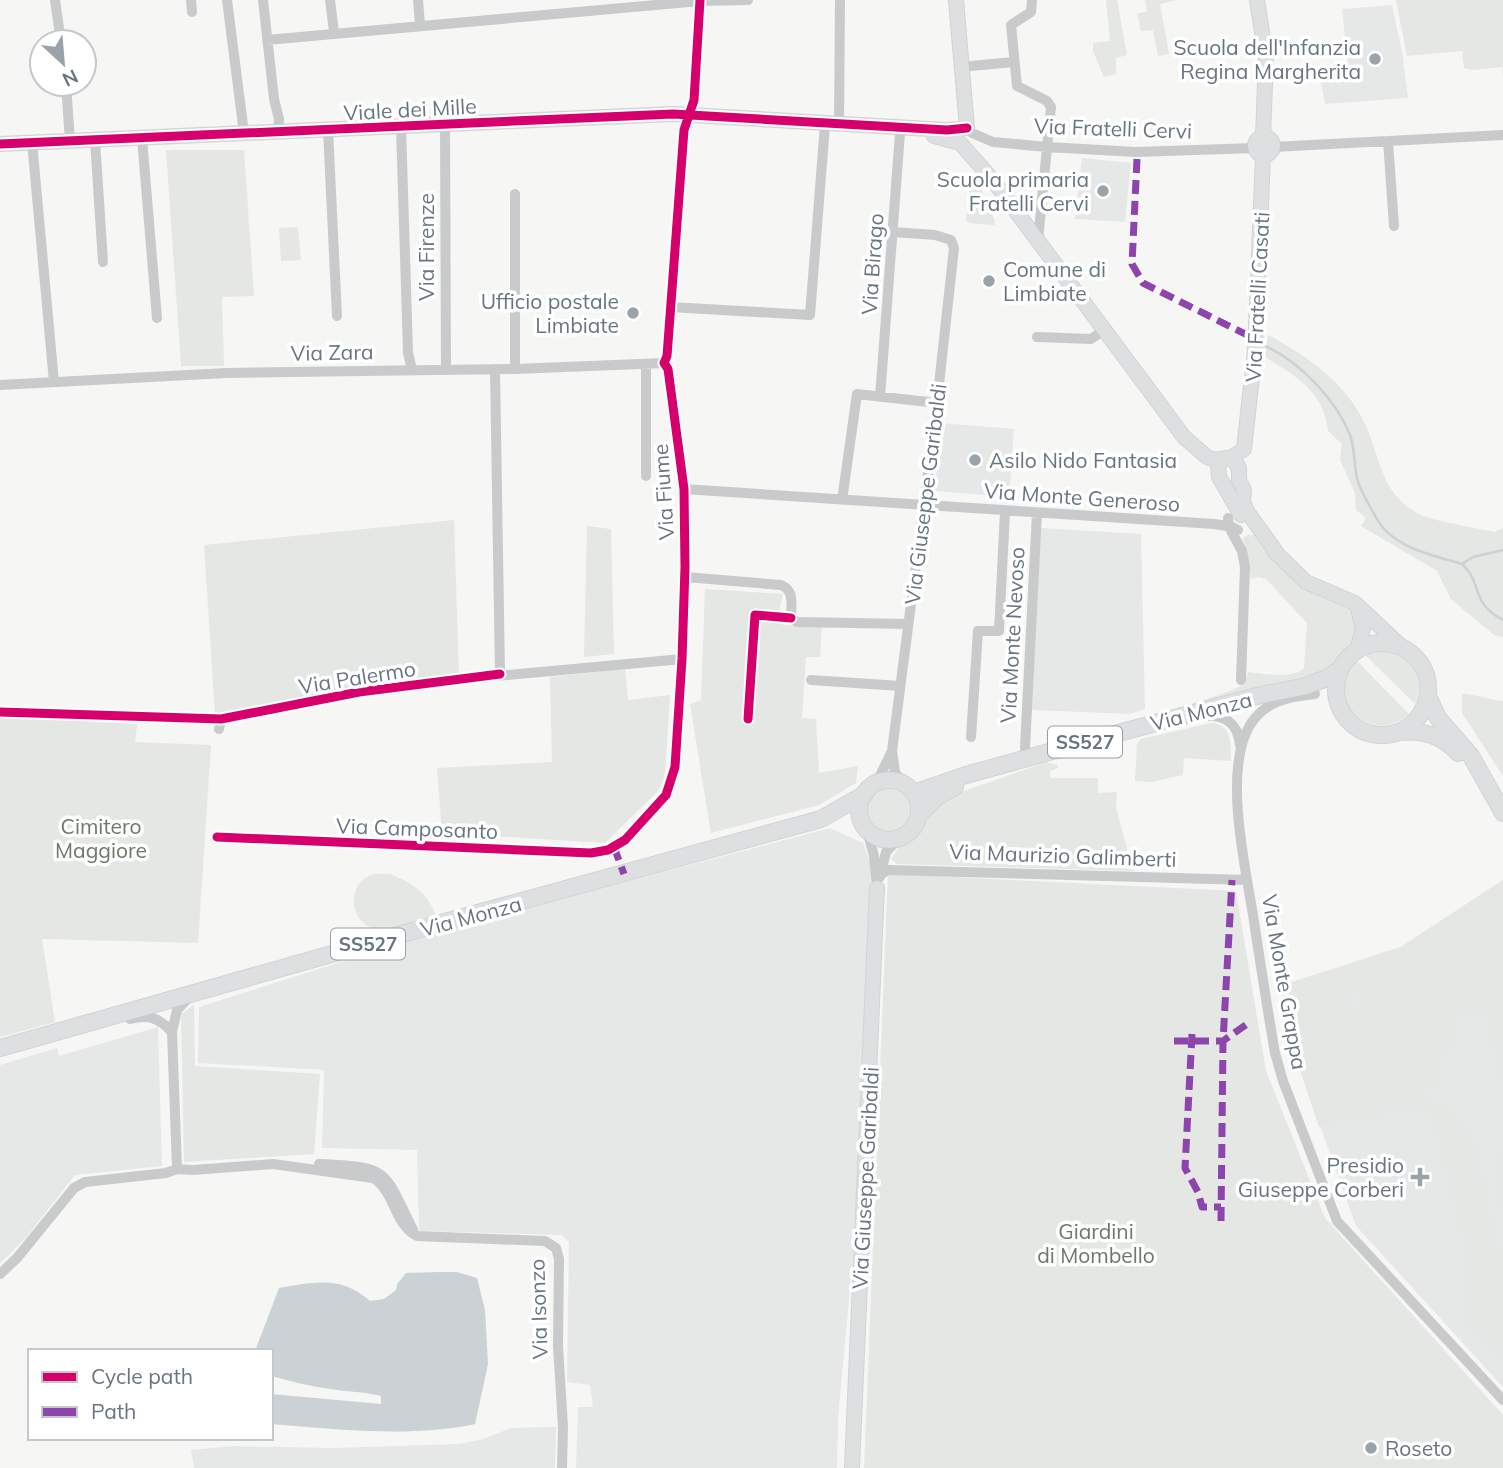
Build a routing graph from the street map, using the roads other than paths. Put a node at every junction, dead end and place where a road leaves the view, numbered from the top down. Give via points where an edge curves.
1 (55, 0) edge
2 (191, 0) edge
3 (227, 0) edge
4 (262, 0) edge
5 (330, 0) edge
6 (418, 0) edge
7 (748, 0) edge
8 (840, 0) edge
9 (956, 0) edge
10 (1032, 0) edge
11 (1257, 0) edge
12 (700, 1) edge
13 (192, 12) dead end
14 (420, 25) junction
15 (59, 28) edge
16 (334, 32) junction
17 (267, 40) junction
18 (1013, 62) junction
19 (961, 67) junction
20 (67, 98) edge
21 (690, 115) junction
22 (445, 124) junction
23 (829, 125) junction
24 (401, 127) junction
25 (328, 130) junction
26 (278, 132) junction
27 (244, 133) junction
28 (900, 133) junction
29 (967, 134) junction
30 (1503, 135) edge
31 (142, 138) junction
32 (94, 140) junction
33 (70, 141) junction
34 (1388, 141) junction
35 (32, 142) junction
36 (0, 144) edge
37 (1047, 147) junction
38 (1263, 147) junction
39 (515, 194) dead end
40 (1394, 226) dead end
41 (893, 232) junction
42 (1038, 240) junction
43 (103, 262) dead end
44 (1059, 269) junction
45 (670, 307) junction
46 (337, 316) dead end
47 (157, 318) dead end
48 (1104, 330) junction
49 (1037, 337) dead end
50 (1119, 348) junction
51 (664, 363) junction
52 (646, 364) junction
53 (446, 369) junction
54 (495, 369) junction
55 (515, 369) junction
56 (412, 370) junction
57 (54, 382) junction
58 (0, 385) edge
59 (880, 397) junction
60 (937, 403) junction
61 (1184, 437) junction
62 (1231, 462) junction
63 (1218, 475) junction
64 (646, 476) dead end
65 (684, 489) junction
66 (1235, 497) junction
67 (842, 500) junction
68 (924, 506) junction
69 (1005, 512) junction
70 (1037, 513) junction
71 (1236, 528) junction
72 (1279, 556) junction
73 (685, 577) junction
74 (1355, 603) junction
75 (908, 624) junction
76 (1405, 649) junction
77 (1357, 651) junction
78 (682, 659) junction
79 (1341, 668) junction
80 (500, 674) junction
81 (811, 680) dead end
82 (1241, 680) dead end
83 (900, 686) junction
84 (1280, 692) junction
85 (1315, 694) junction
86 (1428, 696) junction
87 (1344, 715) junction
88 (1169, 719) junction
89 (220, 724) dead end
90 (1394, 733) junction
91 (971, 737) dead end
92 (1241, 749) junction
93 (892, 751) junction
94 (1027, 759) junction
95 (1002, 766) junction
96 (1484, 783) junction
97 (870, 789) junction
98 (908, 789) junction
99 (1503, 813) edge
100 (919, 815) junction
101 (821, 819) junction
102 (864, 826) junction
103 (217, 837) dead end
104 (899, 838) junction
105 (614, 847) joint
106 (1247, 880) junction
107 (879, 882) junction
108 (191, 994) junction
109 (82, 1025) junction
110 (172, 1032) junction
111 (0, 1048) edge
112 (177, 1169) junction
113 (0, 1274) edge
114 (1503, 1400) edge
115 (562, 1468) edge
116 (852, 1468) edge

1 - 15 street
2 - 13 street
3 - 27 street
4 - 17 street
5 - 16 street
6 - 14 street
7 - 12 street
8 - 23 street
9 - 19 street
10 - 18 street via 1031,12 1011,25
11 - 38 street, Via Fratelli Casati via 1266,57
12 - 14 street
12 - 21 street, Via Fiume
14 - 16 street
16 - 17 street
17 - 26 street
18 - 19 street
18 - 37 street via 1017,86 1049,103
19 - 29 street
20 - 33 street
21 - 22 street, Viale dei Mille
21 - 23 street, Viale dei Mille
21 - 45 street, Via Fiume via 684,130
22 - 24 street, Viale dei Mille
22 - 53 street, Via Firenze
23 - 28 street, Viale dei Mille
23 - 29 street, Viale dei Mille
23 - 45 street via 810,315
24 - 25 street, Viale dei Mille
24 - 56 street
25 - 26 street, Viale dei Mille
25 - 46 street
26 - 27 street, Viale dei Mille
27 - 31 street, Viale dei Mille
28 - 29 street, Viale dei Mille via 947,138
28 - 41 street, Via Birago
29 - 37 street, Via Fratelli Cervi via 993,142
29 - 42 street via 992,178
30 - 34 street, Via Fratelli Cervi
31 - 32 street, Viale dei Mille
31 - 47 street
32 - 33 street, Viale dei Mille
32 - 43 street
33 - 35 street, Viale dei Mille
34 - 38 street, Via Fratelli Cervi
34 - 40 street
35 - 36 street, Viale dei Mille
35 - 57 street
37 - 38 street, Via Fratelli Cervi via 1136,152
37 - 42 street
38 - 62 street, Via Fratelli Casati via 1255,350 1245,458
39 - 55 street
41 - 59 street, Via Birago
41 - 60 street, Via Giuseppe Garibaldi via 949,238 954,248
42 - 44 street
44 - 48 street
44 - 50 street via 1077,282
45 - 51 street, Via Fiume
48 - 49 street via 1091,339
48 - 50 street
50 - 61 street
51 - 52 street, Via Zara
51 - 65 street, Via Fiume
52 - 55 street, Via Zara
52 - 64 street
53 - 54 street, Via Zara
53 - 56 street, Via Zara
54 - 55 street, Via Zara
54 - 80 street
56 - 57 street, Via Zara
57 - 58 street, Via Zara
59 - 60 street
59 - 67 street via 857,394
60 - 68 street, Via Giuseppe Garibaldi
61 - 62 street via 1206,457
61 - 63 street via 1195,456
62 - 63 street, Via Fratelli Casati via 1218,464
62 - 66 street via 1244,490
63 - 66 street
65 - 67 street, Via Monte Generoso
65 - 73 street, Via Fiume
66 - 71 street
66 - 71 street
66 - 72 street
67 - 68 street, Via Monte Generoso
68 - 69 street, Via Monte Generoso
68 - 75 street, Via Giuseppe Garibaldi
69 - 70 street, Via Monte Generoso
69 - 91 street via 999,631 978,631
70 - 71 street, Via Monte Generoso
70 - 94 street, Via Monte Nevoso
71 - 72 street
71 - 82 street via 1245,568
72 - 74 street via 1306,582
73 - 75 street via 781,585 791,593 791,618 797,622
73 - 78 street, Via Fiume
74 - 76 street
74 - 77 street via 1363,629
75 - 83 street, Via Giuseppe Garibaldi
76 - 77 main road via 1385,643
76 - 86 main road via 1423,669
77 - 79 main road, SS527
78 - 80 street, Via Palermo
78 - 105 street, Via Fiume via 671,785
79 - 84 main road, Via Monza / SS527 via 1316,683
79 - 87 main road via 1335,693
80 - 89 street, Via Palermo via 359,692
81 - 83 street
83 - 93 street, Via Giuseppe Garibaldi
84 - 85 main road, Via Monza / SS527
84 - 88 main road, Via Monza / SS527
85 - 87 main road via 1336,704
85 - 92 street, Via Monte Grappa via 1272,703 1251,724
86 - 90 main road via 1420,716
86 - 96 main road via 1433,710 1471,756
87 - 90 main road via 1363,731
88 - 92 street via 1221,716 1236,728
88 - 94 main road, Via Monza / SS527
90 - 96 main road via 1420,730 1440,739 1452,746
92 - 106 street, Via Monte Grappa via 1237,786
93 - 97 street, Via Giuseppe Garibaldi
93 - 98 street, Via Giuseppe Garibaldi via 895,772
94 - 95 main road, Via Monza / SS527
95 - 98 main road, Via Monza / SS527
95 - 100 main road, Via Monza / SS527 via 948,790
96 - 99 main road
97 - 98 main road via 890,781
97 - 101 main road, Via Monza / SS527
97 - 102 main road via 860,806
98 - 100 main road via 918,803
100 - 104 main road via 912,830
101 - 102 main road, Via Monza / SS527
101 - 108 main road, Via Monza / SS527
102 - 104 main road via 881,839
102 - 107 street, Via Giuseppe Garibaldi
103 - 105 street, Via Camposanto via 591,853
104 - 107 street, Via Giuseppe Garibaldi via 886,852
106 - 107 street, Via Maurizio Galimberti via 888,870
106 - 114 street, Via Monte Grappa via 1275,1053 1331,1208 1346,1233
107 - 116 street, Via Giuseppe Garibaldi
108 - 109 main road, Via Monza / SS527
108 - 110 street via 177,1010
109 - 110 street via 93,1029 145,1016 159,1020
109 - 111 main road, Via Monza / SS527
110 - 112 street
112 - 113 street, Via Isonzo via 79,1184
112 - 115 street, Via Isonzo via 292,1165 376,1180 407,1230 417,1236 545,1241 556,1248

